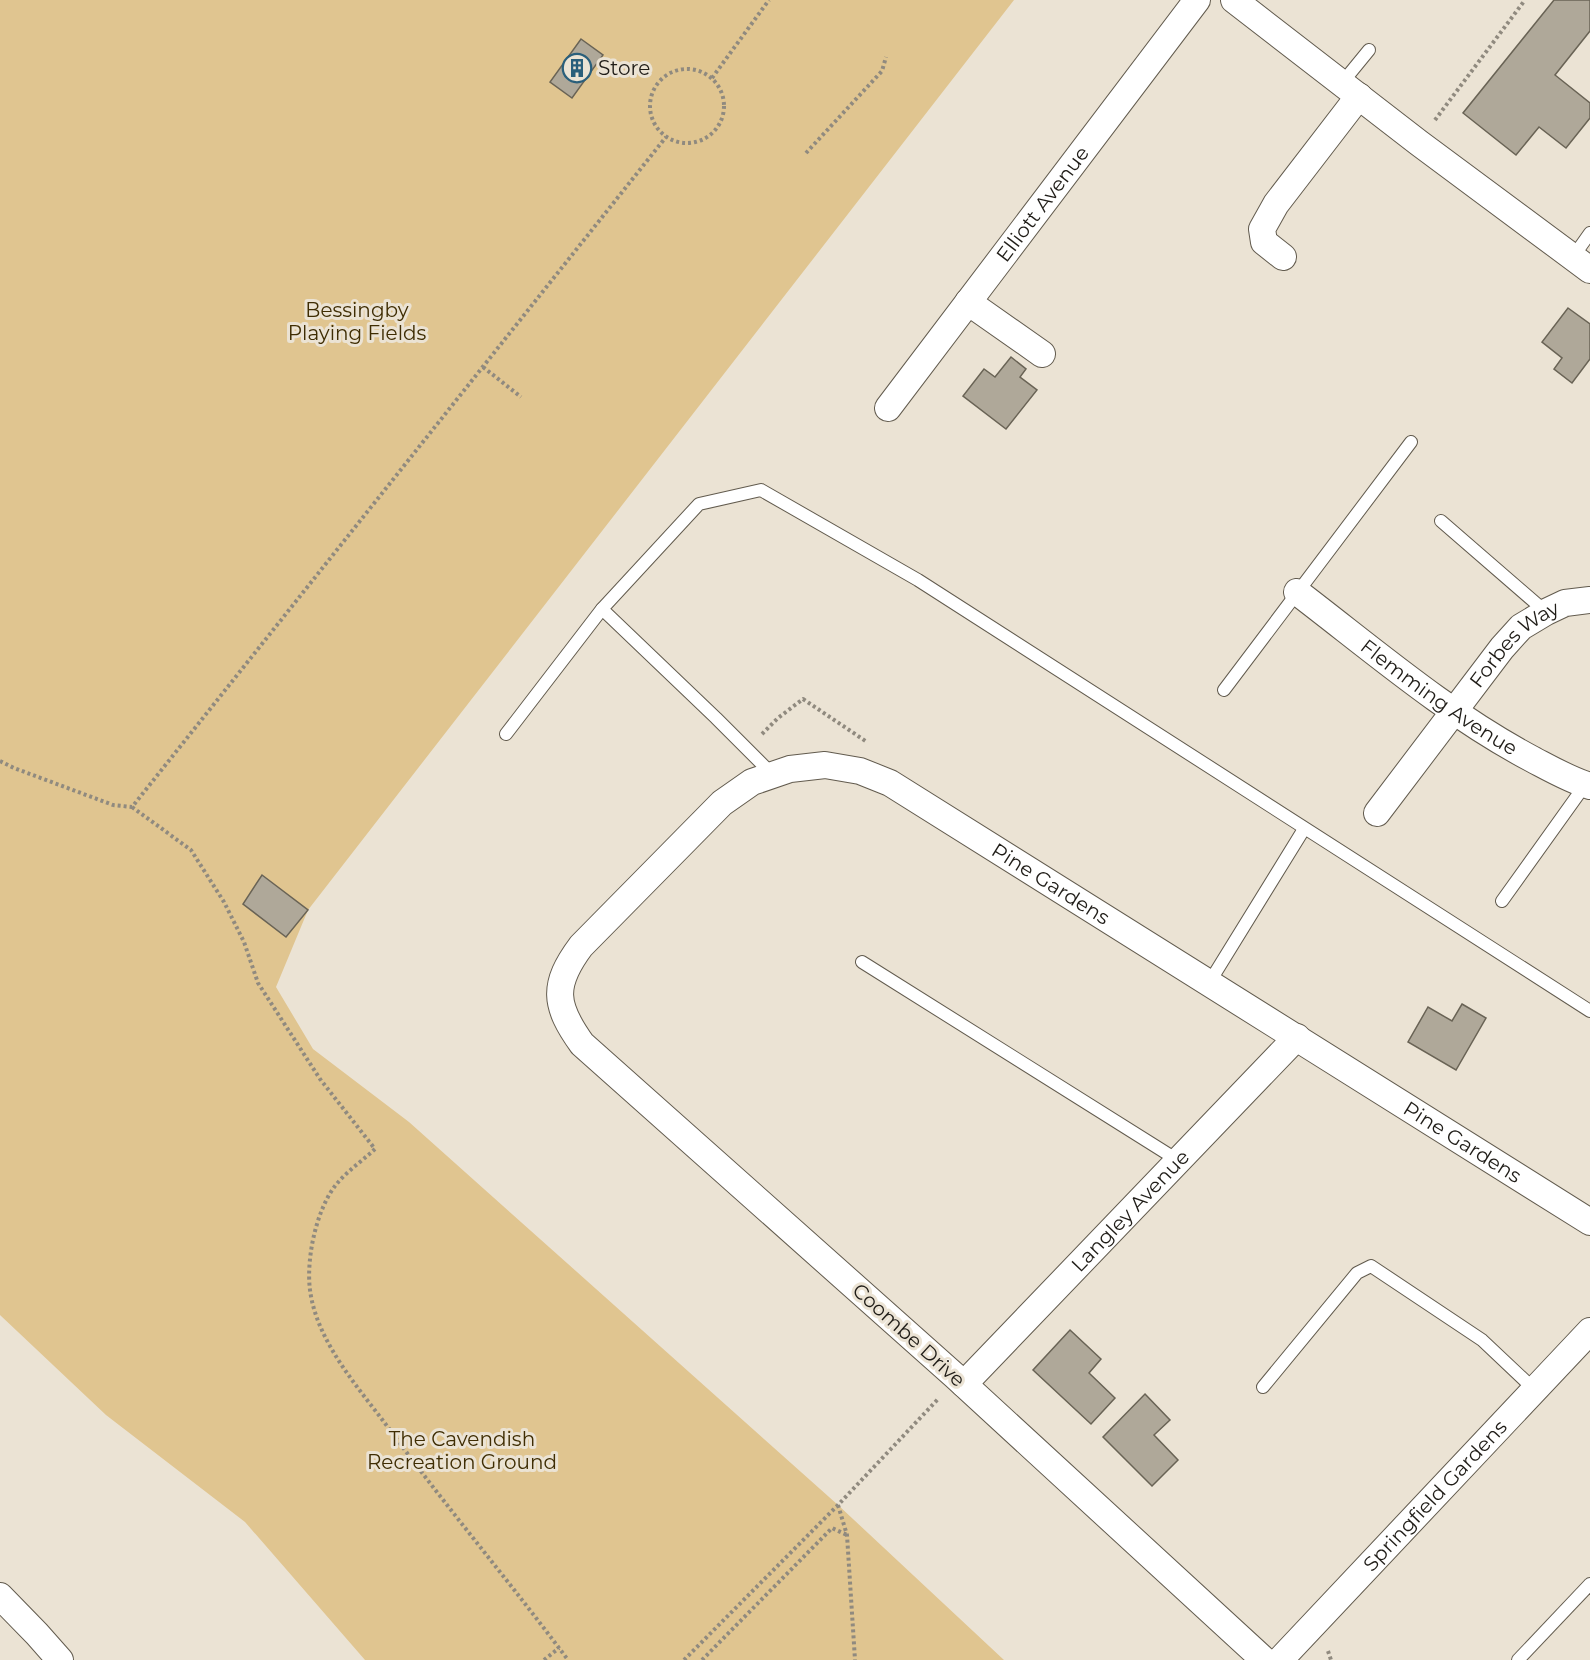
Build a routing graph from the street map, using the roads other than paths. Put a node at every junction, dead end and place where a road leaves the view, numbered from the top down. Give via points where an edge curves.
1 (1197, 0) edge
2 (1234, 0) edge
3 (1369, 50) dead end
4 (1350, 90) junction
5 (1590, 233) edge
6 (1283, 257) dead end
7 (1581, 263) edge
8 (968, 302) junction
9 (1042, 354) dead end
10 (888, 408) dead end
11 (1411, 442) dead end
12 (1441, 521) dead end
13 (1297, 592) junction
14 (1590, 600) edge
15 (602, 609) junction
16 (1546, 612) junction
17 (1224, 690) dead end
18 (1455, 712) junction
19 (506, 734) dead end
20 (773, 775) junction
21 (1588, 786) edge
22 (1377, 813) dead end
23 (1304, 829) junction
24 (1502, 900) dead end
25 (862, 963) dead end
26 (1209, 983) junction
27 (561, 1006) joint
28 (1590, 1011) edge
29 (1297, 1037) junction
30 (1179, 1161) junction
31 (1590, 1222) edge
32 (1590, 1331) edge
33 (964, 1384) junction
34 (1263, 1387) dead end
35 (1534, 1390) junction
36 (1590, 1584) edge
37 (0, 1596) edge
38 (60, 1660) edge
39 (1264, 1660) edge
40 (1280, 1660) edge
41 (1518, 1660) edge

1 - 8 street, Elliott Avenue
2 - 4 street
3 - 4 lane
4 - 6 street via 1262,229 1264,242
4 - 7 street
5 - 7 lane
8 - 9 street
8 - 10 street, Elliott Avenue
11 - 13 lane
12 - 16 lane
13 - 17 lane
13 - 18 street, Flemming Avenue
14 - 16 street, Forbes Way via 1565,603
15 - 19 lane
15 - 20 lane
15 - 23 lane via 699,504 761,490 918,580
16 - 18 street, Forbes Way via 1521,627
18 - 21 street, Flemming Avenue via 1510,747
18 - 22 street, Forbes Way
20 - 26 street, Pine Gardens via 825,765 860,771 890,783
20 - 27 street, Pine Gardens via 752,782 722,803 580,946 560,983
21 - 24 lane
23 - 26 lane
23 - 28 lane
25 - 30 lane
26 - 29 street, Pine Gardens
27 - 33 street, Coombe Drive via 582,1044
29 - 30 street, Langley Avenue
29 - 31 street, Pine Gardens
30 - 33 street, Langley Avenue
32 - 35 street, Springfield Gardens
33 - 39 street, Coombe Drive
34 - 35 lane via 1357,1273 1371,1266 1482,1340
35 - 40 street, Springfield Gardens
36 - 41 lane
37 - 38 street

